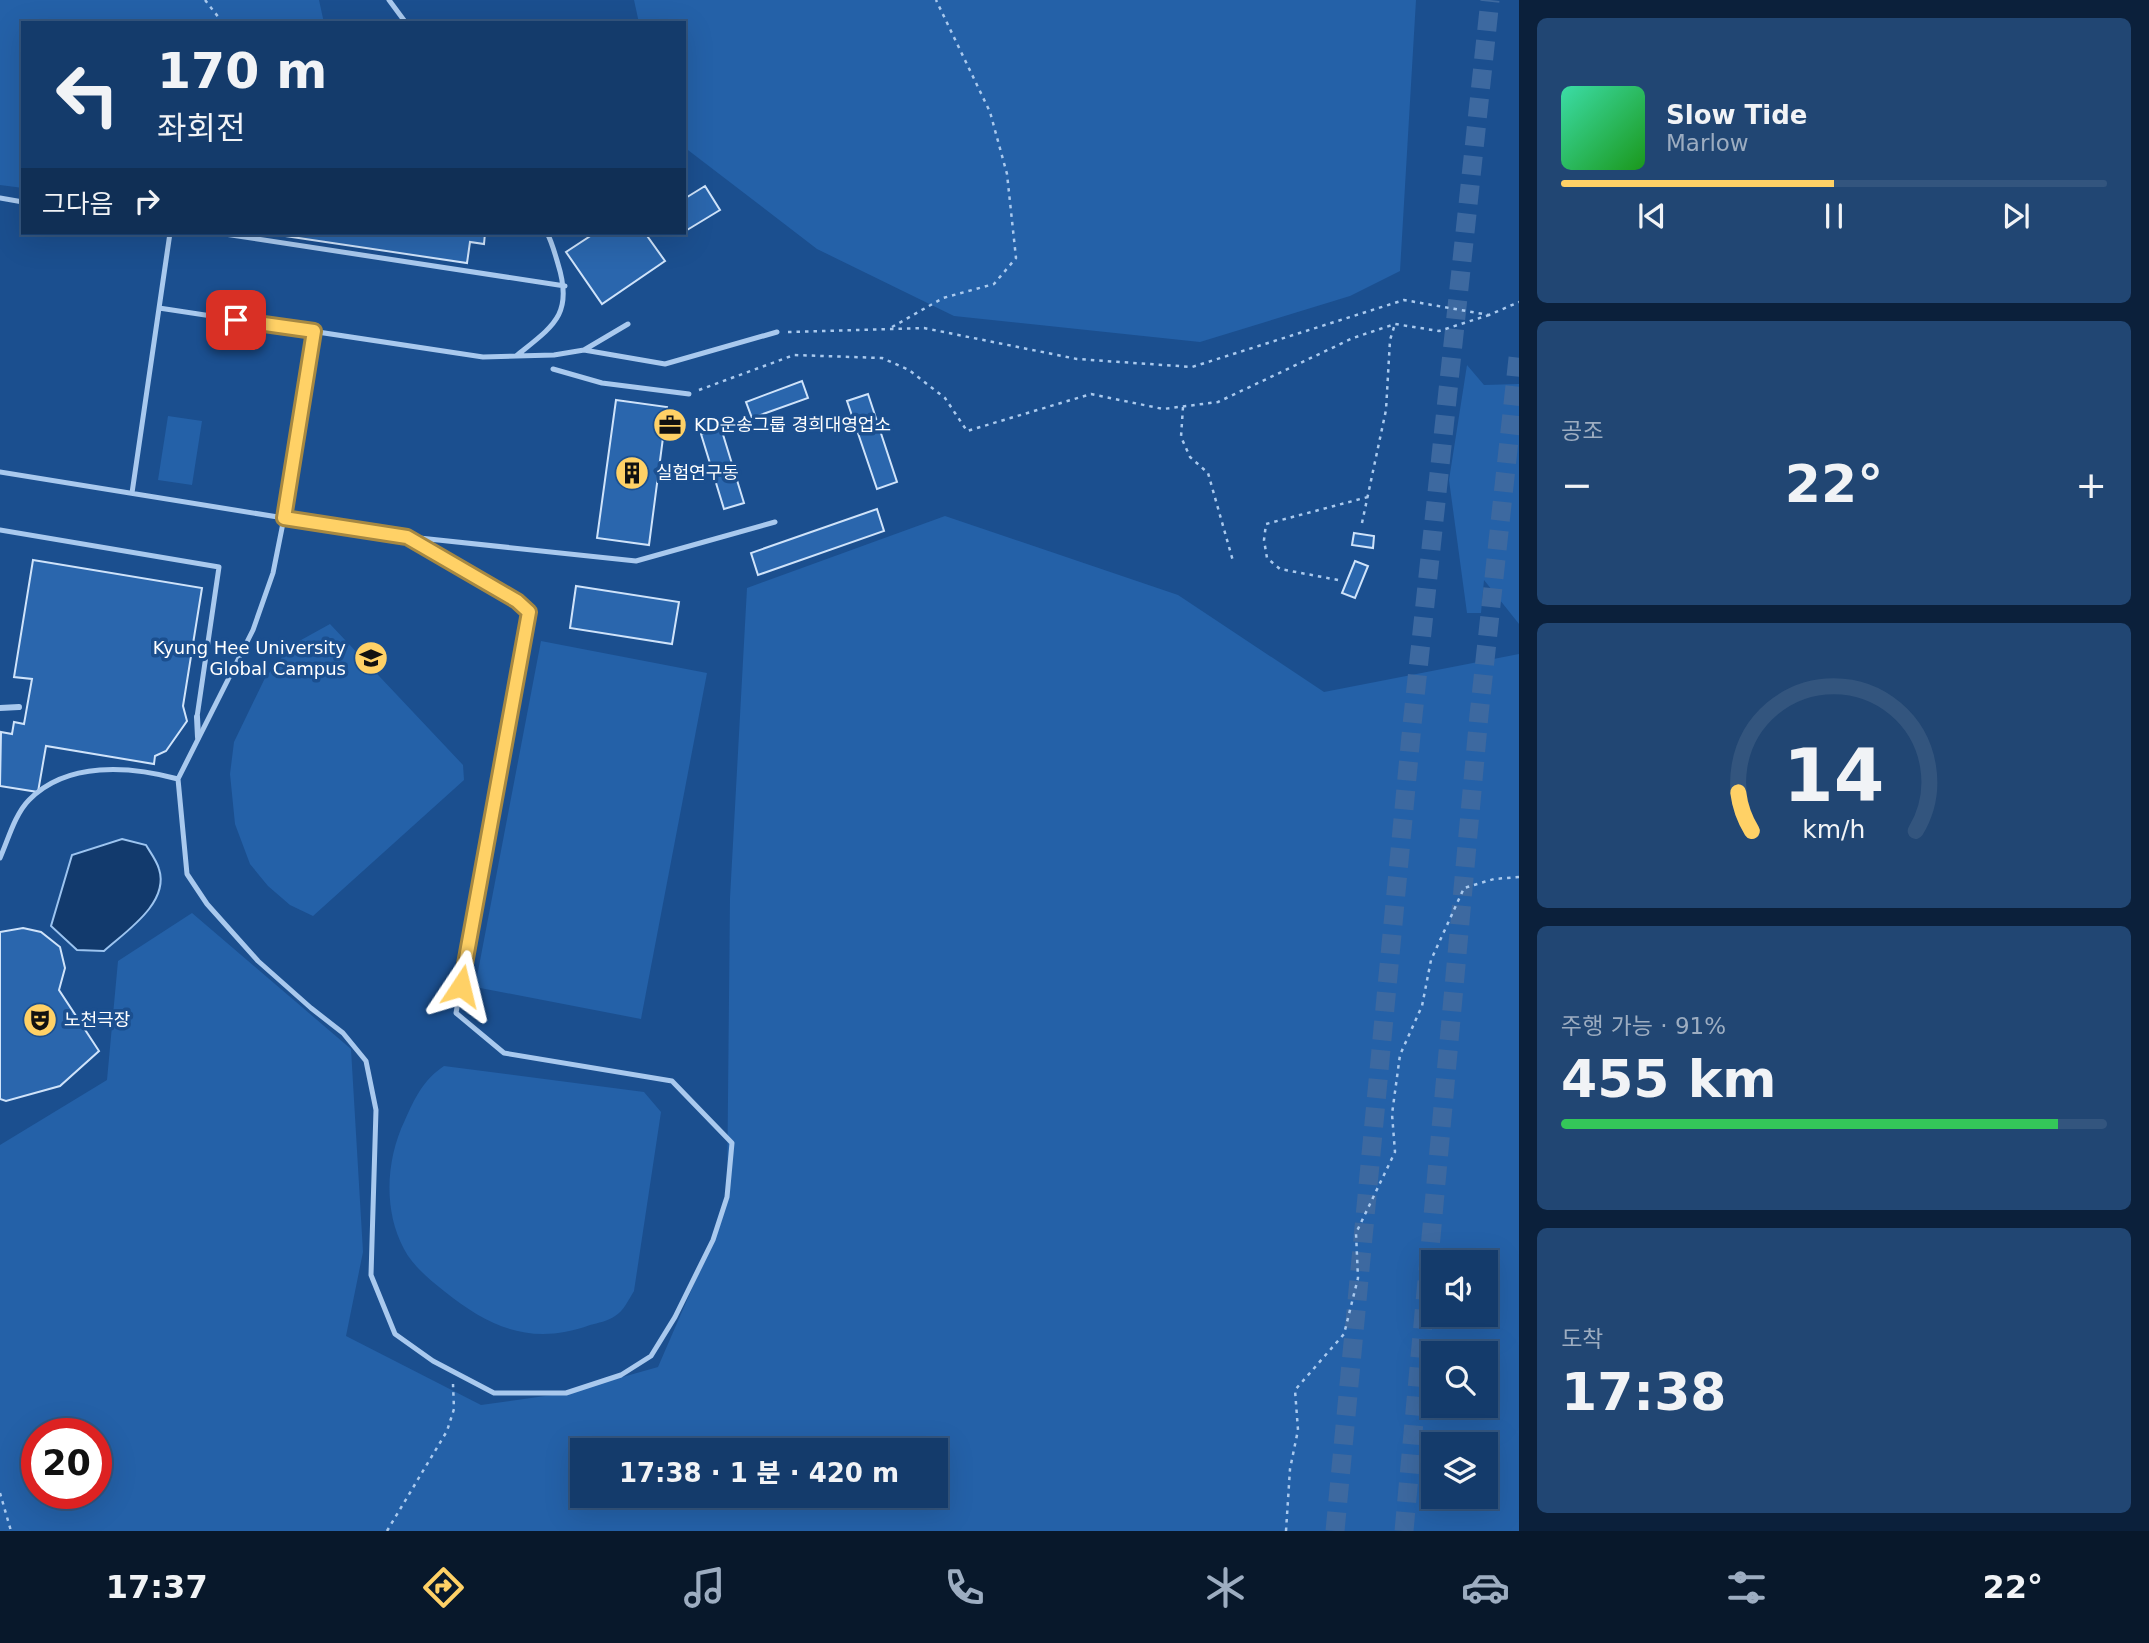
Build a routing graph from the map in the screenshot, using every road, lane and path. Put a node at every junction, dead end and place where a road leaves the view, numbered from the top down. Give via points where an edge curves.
1 (205, 0) edge
2 (389, 0) edge
3 (936, 0) edge
4 (221, 21) edge
5 (405, 21) edge
6 (0, 198) edge
7 (21, 202) edge
8 (170, 235) edge
9 (231, 235) edge
10 (548, 235) edge
11 (565, 286) junction
12 (1519, 302) edge
13 (159, 308) junction
14 (1489, 315) junction
15 (628, 324) dead end
16 (1395, 324) junction
17 (889, 329) junction
18 (314, 331) junction
19 (777, 332) joint
20 (584, 350) junction
21 (516, 356) junction
22 (553, 369) dead end
23 (689, 394) joint
24 (1183, 407) junction
25 (0, 472) edge
26 (132, 493) junction
27 (1367, 497) junction
28 (284, 518) junction
29 (775, 523) dead end
30 (1362, 523) dead end
31 (0, 530) edge
32 (407, 537) junction
33 (1234, 561) dead end
34 (1338, 580) dead end
35 (19, 707) dead end
36 (0, 708) edge
37 (197, 717) joint
38 (198, 737) junction
39 (178, 779) junction
40 (0, 858) edge
41 (1519, 877) edge
42 (453, 1371) junction
43 (0, 1493) edge
44 (11, 1531) edge
45 (387, 1531) edge
46 (1286, 1531) edge

1 - 4 path
2 - 5 lane
3 - 17 path via 990,112 1007,173 1016,258 993,284 943,298
6 - 7 lane
8 - 13 lane
9 - 11 lane
10 - 11 lane
11 - 21 lane via 562,312
12 - 14 path
13 - 18 lane
13 - 26 lane
14 - 16 path via 1439,331
14 - 17 path via 1404,300 1192,367 1077,359 924,328
15 - 20 lane
16 - 24 path via 1353,338 1218,402
16 - 27 path via 1386,410
17 - 19 path
18 - 21 lane via 483,357
18 - 28 lane
19 - 20 lane via 665,364
20 - 21 lane
22 - 23 lane via 602,383
23 - 24 path via 794,355 882,358 909,370 945,398 967,431 1091,394 1163,410
24 - 33 path via 1181,437 1189,457 1208,473
25 - 26 lane
26 - 28 lane
27 - 30 path
27 - 34 path via 1266,524 1267,558 1280,569
28 - 32 lane
28 - 38 lane via 273,573 253,630
29 - 32 lane via 636,561
31 - 37 lane via 219,567
32 - 42 lane via 529,612 456,1013 504,1053 672,1081 732,1143 727,1197 713,1240 676,1317 651,1356 621,1376 566,1393 494,1393
35 - 36 street
37 - 38 street
38 - 39 lane
39 - 40 lane via 146,771 98,769 58,780 28,800
39 - 42 lane via 187,874 258,961 343,1033 366,1061 376,1110 371,1275 395,1334
41 - 46 path via 1464,888 1432,960 1422,1006 1401,1055 1392,1114 1395,1153 1356,1233 1358,1279 1344,1334 1295,1390 1298,1430
42 - 45 path via 454,1409 447,1431
43 - 44 path

